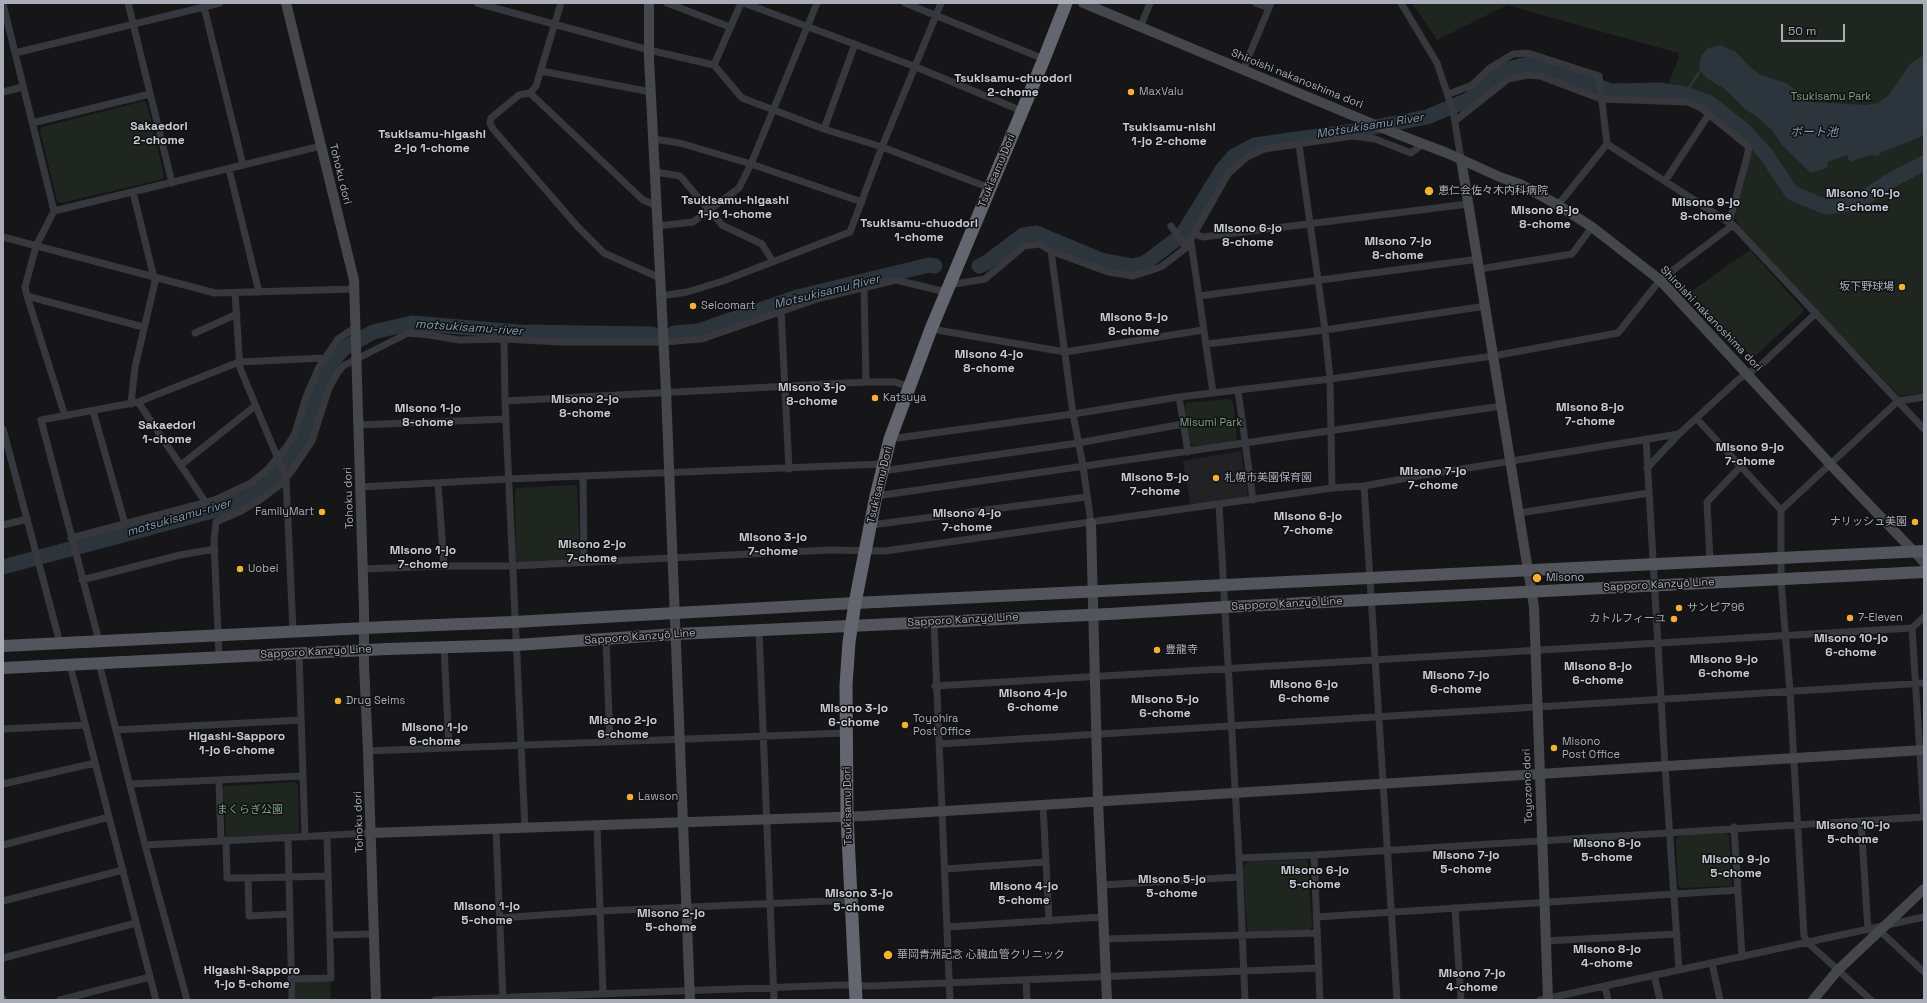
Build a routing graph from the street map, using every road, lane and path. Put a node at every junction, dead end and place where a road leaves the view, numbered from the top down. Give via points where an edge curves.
1 (128, 3) edge
2 (220, 3) edge
3 (286, 3) edge
4 (477, 3) edge
5 (561, 3) edge
6 (649, 3) edge
7 (667, 3) edge
8 (741, 3) edge
9 (744, 3) edge
10 (817, 3) edge
11 (904, 3) edge
12 (941, 3) edge
13 (1066, 3) edge
14 (1083, 3) edge
15 (1150, 3) edge
16 (1256, 3) edge
17 (1401, 3) edge
18 (3, 4) edge
19 (1270, 6) edge
20 (204, 7) junction
21 (936, 15) junction
22 (133, 24) junction
23 (555, 25) junction
24 (730, 27) junction
25 (807, 27) junction
26 (1140, 28) junction
27 (855, 44) junction
28 (649, 50) junction
29 (15, 53) junction
30 (1044, 59) junction
31 (714, 65) junction
32 (916, 67) junction
33 (1243, 70) junction
34 (541, 71) junction
35 (24, 87) junction
36 (3, 92) edge
37 (651, 92) junction
38 (530, 93) junction
39 (150, 94) junction
40 (1601, 96) junction
41 (1450, 97) junction
42 (773, 110) junction
43 (1022, 111) junction
44 (1708, 114) junction
45 (1455, 121) junction
46 (32, 123) junction
47 (824, 129) junction
48 (653, 139) junction
49 (1423, 144) junction
50 (1607, 144) junction
51 (1299, 145) junction
52 (321, 146) junction
53 (882, 147) junction
54 (1462, 159) junction
55 (752, 164) junction
56 (243, 165) junction
57 (229, 169) junction
58 (655, 172) junction
59 (1665, 181) junction
60 (172, 183) junction
61 (990, 188) junction
62 (134, 192) junction
63 (862, 202) junction
64 (1468, 204) junction
65 (1558, 205) junction
66 (656, 206) junction
67 (54, 211) junction
68 (708, 211) junction
69 (1310, 224) junction
70 (1731, 224) junction
71 (658, 226) junction
72 (1171, 226) dead end
73 (1592, 227) junction
74 (1195, 234) junction
75 (3, 237) edge
76 (1188, 245) junction
77 (36, 246) junction
78 (1051, 251) junction
79 (773, 262) junction
80 (1479, 264) junction
81 (154, 277) junction
82 (660, 278) junction
83 (1319, 280) junction
84 (1660, 280) junction
85 (864, 288) junction
86 (354, 289) junction
87 (947, 289) junction
88 (259, 292) junction
89 (235, 293) junction
90 (27, 296) junction
91 (661, 296) junction
92 (1199, 296) junction
93 (1486, 306) junction
94 (781, 310) junction
95 (1816, 313) junction
96 (237, 314) junction
97 (144, 327) junction
98 (356, 329) junction
99 (931, 329) junction
100 (1203, 330) junction
101 (1326, 330) junction
102 (195, 333) dead end
103 (504, 339) junction
104 (664, 342) junction
105 (1206, 344) junction
106 (1065, 352) junction
107 (356, 356) junction
108 (1493, 356) junction
109 (324, 358) junction
110 (239, 362) junction
111 (1748, 374) junction
112 (1330, 379) junction
113 (866, 382) junction
114 (786, 385) junction
115 (910, 387) junction
116 (1238, 390) junction
117 (666, 391) junction
118 (1213, 393) junction
119 (1179, 397) junction
120 (1924, 397) edge
121 (505, 401) junction
122 (1898, 401) junction
123 (134, 403) junction
124 (255, 406) junction
125 (1502, 406) junction
126 (93, 411) junction
127 (1073, 414) junction
128 (65, 416) junction
129 (506, 419) junction
130 (1697, 419) junction
131 (1183, 424) junction
132 (359, 425) junction
133 (1924, 429) edge
134 (3, 430) edge
135 (1330, 431) junction
136 (1679, 434) junction
137 (890, 439) junction
138 (1646, 439) junction
139 (1078, 443) junction
140 (1244, 443) junction
141 (1188, 452) junction
142 (278, 461) junction
143 (1511, 462) junction
144 (181, 465) junction
145 (1831, 465) junction
146 (1083, 466) junction
147 (1740, 466) junction
148 (883, 468) junction
149 (1647, 468) junction
150 (789, 469) junction
151 (669, 473) junction
152 (285, 475) junction
153 (583, 476) junction
154 (508, 479) junction
155 (438, 483) junction
156 (1364, 486) junction
157 (360, 487) junction
158 (1332, 488) junction
159 (1649, 493) junction
160 (876, 496) junction
161 (1086, 497) junction
162 (1253, 500) junction
163 (206, 503) junction
164 (1218, 504) junction
165 (1781, 510) junction
166 (1519, 513) junction
167 (27, 519) junction
168 (1090, 522) junction
169 (125, 524) junction
170 (3, 525) edge
171 (870, 525) junction
172 (72, 540) junction
173 (215, 549) junction
174 (865, 551) junction
175 (1919, 552) edge
176 (673, 558) junction
177 (1780, 558) junction
178 (1710, 561) junction
179 (584, 562) junction
180 (1924, 562) edge
181 (1654, 564) junction
182 (444, 566) junction
183 (512, 566) junction
184 (363, 570) junction
185 (1529, 571) junction
186 (1924, 572) edge
187 (1371, 579) junction
188 (82, 580) junction
189 (1781, 580) junction
190 (1223, 586) junction
191 (1654, 586) junction
192 (1532, 591) junction
193 (1092, 593) junction
194 (1372, 600) junction
195 (855, 603) junction
196 (1225, 607) junction
197 (675, 614) junction
198 (1093, 615) junction
199 (1924, 617) edge
200 (514, 622) junction
201 (934, 622) junction
202 (852, 626) junction
203 (364, 628) junction
204 (1912, 628) junction
205 (759, 630) junction
206 (293, 631) junction
207 (676, 634) junction
208 (217, 635) junction
209 (1785, 636) junction
210 (606, 640) junction
211 (99, 641) junction
212 (60, 643) junction
213 (1658, 644) junction
214 (516, 645) junction
215 (3, 646) edge
216 (444, 647) junction
217 (364, 650) junction
218 (1535, 650) junction
219 (299, 653) junction
220 (218, 657) junction
221 (1376, 661) junction
222 (99, 663) junction
223 (70, 665) junction
224 (3, 668) edge
225 (1229, 670) junction
226 (1095, 677) junction
227 (1924, 683) edge
228 (1915, 684) junction
229 (935, 686) junction
230 (1790, 692) junction
231 (1662, 700) junction
232 (1537, 707) junction
233 (1379, 717) junction
234 (301, 720) junction
235 (85, 725) junction
236 (1232, 726) junction
237 (3, 729) edge
238 (116, 730) junction
239 (846, 733) junction
240 (1097, 735) junction
241 (763, 737) junction
242 (679, 740) junction
243 (610, 742) junction
244 (939, 744) junction
245 (520, 745) junction
246 (449, 748) junction
247 (368, 750) junction
248 (1922, 750) edge
249 (1793, 758) junction
250 (95, 763) junction
251 (1665, 766) junction
252 (1539, 774) junction
253 (303, 776) junction
254 (219, 780) junction
255 (1384, 783) junction
256 (3, 784) edge
257 (131, 784) junction
258 (1236, 793) junction
259 (1098, 801) junction
260 (1043, 804) junction
261 (942, 811) junction
262 (109, 816) junction
263 (847, 816) junction
264 (1924, 817) edge
265 (766, 820) junction
266 (1861, 821) junction
267 (683, 823) junction
268 (1796, 824) junction
269 (597, 826) junction
270 (1734, 828) junction
271 (525, 829) junction
272 (496, 830) junction
273 (1670, 832) junction
274 (371, 833) junction
275 (327, 836) junction
276 (305, 837) junction
277 (288, 838) junction
278 (1542, 839) junction
279 (223, 841) junction
280 (3, 845) edge
281 (145, 845) junction
282 (1388, 849) junction
283 (1314, 855) junction
284 (1239, 858) junction
285 (1046, 862) junction
286 (944, 869) junction
287 (123, 870) junction
288 (289, 876) junction
289 (328, 876) junction
290 (1240, 877) junction
291 (248, 878) junction
292 (1102, 885) junction
293 (1924, 889) edge
294 (1738, 890) junction
295 (1674, 894) junction
296 (851, 900) junction
297 (3, 901) edge
298 (1544, 902) junction
299 (769, 904) junction
300 (687, 907) junction
301 (1455, 908) junction
302 (600, 911) junction
303 (1391, 912) junction
304 (289, 914) junction
305 (1103, 916) junction
306 (1316, 917) junction
307 (1924, 917) edge
308 (499, 918) junction
309 (1048, 921) junction
310 (136, 923) junction
311 (947, 926) junction
312 (1883, 928) junction
313 (1868, 930) junction
314 (1317, 933) junction
315 (374, 934) junction
316 (1677, 934) junction
317 (330, 935) junction
318 (1242, 935) junction
319 (1104, 939) junction
320 (1545, 941) junction
321 (1807, 942) junction
322 (1742, 957) junction
323 (3, 958) edge
324 (1712, 963) junction
325 (1318, 968) junction
326 (1679, 970) junction
327 (1838, 970) junction
328 (1244, 972) junction
329 (1924, 972) edge
330 (1654, 975) junction
331 (150, 977) junction
332 (1106, 977) junction
333 (291, 979) junction
334 (1026, 980) junction
335 (949, 983) junction
336 (855, 986) junction
337 (1605, 986) junction
338 (773, 987) junction
339 (603, 993) junction
340 (690, 995) edge
341 (612, 996) edge
342 (503, 999) edge
343 (1545, 999) edge
344 (60, 1000) edge
345 (156, 1000) edge
346 (187, 1000) edge
347 (292, 1000) edge
348 (376, 1000) edge
349 (435, 1000) edge
350 (774, 1000) edge
351 (856, 1000) edge
352 (950, 1000) edge
353 (1027, 1000) edge
354 (1107, 1000) edge
355 (1245, 1000) edge
356 (1320, 1000) edge
357 (1397, 1000) edge
358 (1461, 1000) edge
359 (1608, 1000) edge
360 (1660, 1000) edge
361 (1720, 1000) edge
362 (1812, 1000) edge
363 (1871, 1000) edge

1 - 22 street
2 - 20 street
3 - 52 street, Tohoku dori
4 - 23 street
5 - 23 street
6 - 28 street
7 - 24 street
8 - 24 street
9 - 25 street
10 - 25 street
11 - 21 street
12 - 21 street
13 - 30 highway, Tsukisamu Dori
14 - 26 street, Shiroishi nakanoshima dori
15 - 26 street
16 - 19 street
17 - 41 street via 1438,63
18 - 29 street
19 - 33 street
20 - 22 street
20 - 56 street
21 - 30 street
21 - 32 street
22 - 29 street
22 - 39 street
23 - 28 street
23 - 34 street
24 - 31 street
25 - 27 street
25 - 42 street
26 - 33 street, Shiroishi nakanoshima dori
27 - 32 street
27 - 47 street
28 - 31 street
28 - 37 street
29 - 35 street
30 - 43 highway, Tsukisamu Dori
31 - 42 street via 742,98
32 - 43 street
32 - 53 street
33 - 49 street, Shiroishi nakanoshima dori
34 - 37 street
34 - 38 street via 536,86
35 - 36 street
35 - 46 street
37 - 48 street
38 - 66 street via 643,200
38 - 82 street via 519,95 491,118 493,129 577,226 604,253
39 - 46 street
39 - 60 street
40 - 41 street via 1599,76 1528,53 1513,54 1490,68 1472,85
40 - 44 street via 1688,102
40 - 45 street via 1540,76 1528,75 1508,79
40 - 50 street
41 - 45 street
42 - 47 street
42 - 55 street
43 - 61 highway, Tsukisamu Dori
44 - 59 street
44 - 70 street via 1749,147
45 - 54 street
46 - 67 street
47 - 53 street
48 - 55 street via 680,143
48 - 58 street
49 - 51 street via 1411,153 1375,139 1352,136
49 - 54 street, Shiroishi nakanoshima dori
50 - 59 street
50 - 65 street
51 - 69 street
51 - 74 street via 1264,149 1246,156 1228,174
52 - 56 street
52 - 86 street, Tohoku dori via 354,280
53 - 61 street
53 - 63 street
54 - 64 street, Toyozono dori
54 - 65 street, Shiroishi nakanoshima dori via 1520,184
55 - 63 street
55 - 68 street via 739,188
56 - 57 street
57 - 60 street
57 - 88 street
58 - 66 street
58 - 68 street via 680,176
59 - 70 street
60 - 62 street
61 - 87 highway, Tsukisamu Dori
62 - 67 street
62 - 81 street
63 - 79 street via 850,232
64 - 69 street
64 - 80 street, Toyozono dori
65 - 73 street, Shiroishi nakanoshima dori
66 - 71 street
67 - 77 street
68 - 71 street via 693,222
68 - 79 street via 722,225 762,244
69 - 74 street via 1203,237
69 - 83 street
70 - 84 street
70 - 95 street
71 - 82 street
72 - 76 street
73 - 80 street via 1572,254
73 - 84 street, Shiroishi nakanoshima dori
74 - 76 street
75 - 77 street
76 - 78 street via 1161,267 1133,276 1108,272
76 - 92 street
77 - 81 street
77 - 90 street via 25,287
78 - 87 street via 1040,244 1024,246 985,278
78 - 106 street
79 - 91 street via 694,290
80 - 83 street
80 - 93 street, Toyozono dori
81 - 89 street via 215,293
81 - 97 street
82 - 91 street
83 - 92 street
83 - 101 street
84 - 108 street via 1618,333
84 - 111 street, Shiroishi nakanoshima dori
85 - 87 street via 896,280
85 - 94 street
85 - 113 street
86 - 88 street
86 - 98 street, Tohoku dori
87 - 99 highway, Tsukisamu Dori
88 - 89 street
89 - 96 street
90 - 97 street
90 - 128 street
91 - 104 street
92 - 100 street
93 - 101 street
93 - 108 street, Toyozono dori
94 - 104 street via 702,338
94 - 114 street
95 - 111 street via 1760,366
95 - 122 street
96 - 102 street
96 - 110 street
97 - 123 street via 135,367
98 - 107 street, Tohoku dori
98 - 109 street via 338,339
99 - 106 street
99 - 115 highway, Tsukisamu Dori
100 - 105 street
100 - 106 street
101 - 105 street
101 - 112 street
103 - 104 street
103 - 107 street via 459,340 412,332
103 - 121 street
104 - 117 street
105 - 118 street
106 - 127 street
107 - 132 street, Tohoku dori
107 - 152 street via 338,372 329,388 312,440 301,459
108 - 112 street
108 - 125 street, Toyozono dori
109 - 110 street
109 - 142 street via 306,397 295,433
110 - 123 street
110 - 124 street
111 - 130 street via 1739,379
111 - 145 street, Shiroishi nakanoshima dori
112 - 116 street
112 - 135 street
113 - 114 street
113 - 115 street via 895,382
114 - 117 street
114 - 150 street
115 - 137 highway, Tsukisamu Dori
116 - 118 street
116 - 140 street
117 - 121 street
117 - 151 street
118 - 119 street
119 - 127 street
119 - 131 street
120 - 122 street
121 - 129 street
122 - 133 street
122 - 145 street
123 - 126 street
123 - 144 street
124 - 142 street
124 - 144 street
125 - 135 street
125 - 143 street, Toyozono dori
126 - 128 street
126 - 169 street
127 - 137 street
127 - 139 street
128 - 172 street via 41,420
129 - 132 street
129 - 154 street
130 - 136 street
130 - 147 street
131 - 139 street
131 - 141 street
132 - 157 street, Tohoku dori
134 - 167 street
135 - 140 street
135 - 158 street
136 - 138 street
136 - 149 street
137 - 148 highway, Tsukisamu Dori
138 - 143 street
138 - 149 street
139 - 146 street
139 - 148 street
140 - 141 street
140 - 162 street
141 - 146 street
142 - 152 street
142 - 163 street via 252,483
143 - 156 street
143 - 166 street, Toyozono dori
144 - 163 street
145 - 165 street
145 - 175 street, Shiroishi nakanoshima dori
146 - 160 street
146 - 161 street
147 - 165 street
147 - 178 street via 1707,502
148 - 150 street
148 - 160 highway, Tsukisamu Dori
149 - 159 street
150 - 151 street
151 - 153 street
151 - 176 street
152 - 173 street via 267,495 249,507 216,522
152 - 206 street
153 - 154 street
153 - 179 street
154 - 155 street
154 - 183 street
155 - 157 street
155 - 182 street
156 - 158 street
156 - 187 street
157 - 184 street, Tohoku dori
158 - 162 street
159 - 166 street
159 - 181 street
160 - 171 highway, Tsukisamu Dori
161 - 168 street
161 - 171 street
162 - 164 street
163 - 169 street
164 - 168 street
164 - 190 street
165 - 177 street
166 - 185 street, Toyozono dori
167 - 170 street
167 - 212 street
168 - 174 street via 885,551
168 - 193 street
169 - 172 street
171 - 174 highway, Tsukisamu Dori
172 - 188 street
173 - 188 street via 180,555
173 - 208 street
174 - 176 street via 829,550
174 - 195 highway, Tsukisamu Dori
175 - 177 main road, Sapporo Kanzyō Line
175 - 180 street, Shiroishi nakanoshima dori
176 - 179 street
176 - 197 street
177 - 178 main road, Sapporo Kanzyō Line
177 - 189 street
178 - 181 main road, Sapporo Kanzyō Line
179 - 183 street
181 - 185 main road, Sapporo Kanzyō Line
181 - 191 street
182 - 183 street
182 - 184 street
183 - 200 street
184 - 203 street, Tohoku dori
185 - 187 main road, Sapporo Kanzyō Line
185 - 192 street, Toyozono dori
186 - 189 main road, Sapporo Kanzyō Line
187 - 190 main road, Sapporo Kanzyō Line
187 - 194 street
188 - 211 street
189 - 191 main road, Sapporo Kanzyō Line
189 - 209 street
190 - 193 main road, Sapporo Kanzyō Line
190 - 196 street
191 - 192 main road, Sapporo Kanzyō Line
191 - 213 street
192 - 194 main road, Sapporo Kanzyō Line
192 - 218 street, Toyozono dori
193 - 195 main road, Sapporo Kanzyō Line
193 - 198 street
194 - 196 main road, Sapporo Kanzyō Line
194 - 221 street
195 - 197 main road, Sapporo Kanzyō Line
195 - 202 highway, Tsukisamu Dori
196 - 198 main road, Sapporo Kanzyō Line
196 - 225 street
197 - 200 main road, Sapporo Kanzyō Line
197 - 207 street
198 - 201 main road, Sapporo Kanzyō Line
198 - 226 street
199 - 204 street
200 - 203 main road, Sapporo Kanzyō Line
200 - 214 street
201 - 202 main road, Sapporo Kanzyō Line
201 - 229 street
202 - 205 main road, Sapporo Kanzyō Line
202 - 239 highway, Tsukisamu Dori via 846,685
203 - 206 main road, Sapporo Kanzyō Line
203 - 217 street, Tohoku dori
204 - 209 street
204 - 228 street
205 - 207 main road, Sapporo Kanzyō Line
205 - 241 street
206 - 208 main road, Sapporo Kanzyō Line
207 - 210 main road, Sapporo Kanzyō Line
207 - 242 street
208 - 211 main road, Sapporo Kanzyō Line
208 - 220 street
209 - 213 street
209 - 230 street
210 - 214 main road, Sapporo Kanzyō Line
210 - 243 street
211 - 212 main road, Sapporo Kanzyō Line
212 - 215 main road, Sapporo Kanzyō Line
213 - 218 street
213 - 231 street
214 - 216 main road, Sapporo Kanzyō Line
214 - 245 street
216 - 217 main road, Sapporo Kanzyō Line
216 - 246 street
217 - 219 main road, Sapporo Kanzyō Line
217 - 247 street, Tohoku dori
218 - 221 street
218 - 232 street, Toyozono dori
219 - 220 main road, Sapporo Kanzyō Line
219 - 234 street
220 - 222 main road, Sapporo Kanzyō Line
221 - 225 street
221 - 233 street
222 - 223 main road, Sapporo Kanzyō Line
222 - 238 street
223 - 224 main road, Sapporo Kanzyō Line
223 - 235 street
225 - 226 street
225 - 236 street
226 - 229 street
226 - 240 street
227 - 228 street
228 - 230 street
228 - 248 street
229 - 244 street
230 - 231 street
230 - 249 street
231 - 232 street
231 - 251 street
232 - 233 street
232 - 252 street, Toyozono dori
233 - 236 street
233 - 255 street
234 - 238 street
234 - 253 street
235 - 237 street
235 - 250 street
236 - 240 street
236 - 258 street
238 - 257 street
239 - 241 street
239 - 263 highway, Tsukisamu Dori
240 - 244 street
240 - 259 street
241 - 242 street
241 - 265 street
242 - 243 street
242 - 267 street
243 - 245 street
244 - 261 street
245 - 246 street
245 - 271 street
246 - 247 street
247 - 274 street, Tohoku dori
248 - 249 street
248 - 264 street
249 - 251 street
249 - 268 street
250 - 256 street
250 - 262 street
251 - 252 street
251 - 273 street
252 - 255 street
252 - 278 street, Toyozono dori
253 - 254 street
253 - 276 street
254 - 257 street
254 - 279 street
255 - 258 street
255 - 282 street
257 - 281 street
258 - 259 street
258 - 284 street
259 - 260 street
259 - 292 street
260 - 261 street
260 - 285 street
261 - 263 street
261 - 286 street
262 - 280 street
262 - 287 street
263 - 265 street
263 - 296 highway, Tsukisamu Dori
264 - 266 street
265 - 267 street
265 - 299 street
266 - 268 street
266 - 313 street
267 - 269 street
267 - 300 street
268 - 270 street
268 - 321 street via 1804,936
269 - 271 street
269 - 302 street
270 - 273 street
270 - 294 street
271 - 272 street
272 - 274 street
272 - 308 street
273 - 278 street
273 - 295 street
274 - 275 street
274 - 315 street, Tohoku dori
275 - 276 street
275 - 289 street
276 - 277 street
277 - 279 street
277 - 288 street
278 - 282 street
278 - 298 street, Toyozono dori
279 - 281 street
279 - 291 street via 227,878
281 - 346 street
282 - 283 street
282 - 303 street
283 - 284 street
283 - 306 street
284 - 290 street
285 - 286 street
285 - 309 street
286 - 311 street
287 - 297 street
287 - 310 street
288 - 289 street
288 - 291 street
288 - 304 street
289 - 317 street
290 - 292 street
290 - 318 street
291 - 304 street via 249,916
292 - 305 street
293 - 312 street
294 - 295 street
294 - 322 street
295 - 298 street
295 - 316 street
296 - 299 street
296 - 336 highway, Tsukisamu Dori
298 - 301 street
298 - 320 street, Toyozono dori
299 - 300 street
299 - 338 street
300 - 302 street
300 - 340 street
301 - 303 street
301 - 358 street
302 - 308 street
302 - 339 street
303 - 306 street
303 - 357 street
304 - 333 street
305 - 309 street
305 - 319 street
306 - 314 street
307 - 312 street
308 - 342 street
309 - 311 street
310 - 323 street
310 - 331 street
311 - 335 street
312 - 313 street
312 - 327 street
312 - 329 street
313 - 321 street
314 - 318 street
314 - 325 street
315 - 317 street
315 - 348 street, Tohoku dori
316 - 320 street
316 - 326 street
317 - 333 street via 331,978
318 - 319 street
318 - 328 street
319 - 332 street
320 - 343 street, Toyozono dori
321 - 322 street
321 - 327 street
322 - 324 street
324 - 326 street
324 - 361 street
325 - 328 street
325 - 356 street
326 - 330 street
327 - 362 street
327 - 363 street
328 - 332 street
328 - 355 street
330 - 337 street
330 - 360 street
331 - 344 street
331 - 345 street
332 - 334 street
332 - 354 street
333 - 347 street
334 - 335 street
334 - 353 street
335 - 336 street
335 - 352 street
336 - 338 street
336 - 351 highway, Tsukisamu Dori
337 - 343 street
337 - 359 street
338 - 340 street
338 - 350 street
339 - 341 street
339 - 342 street
340 - 341 street
342 - 349 street

